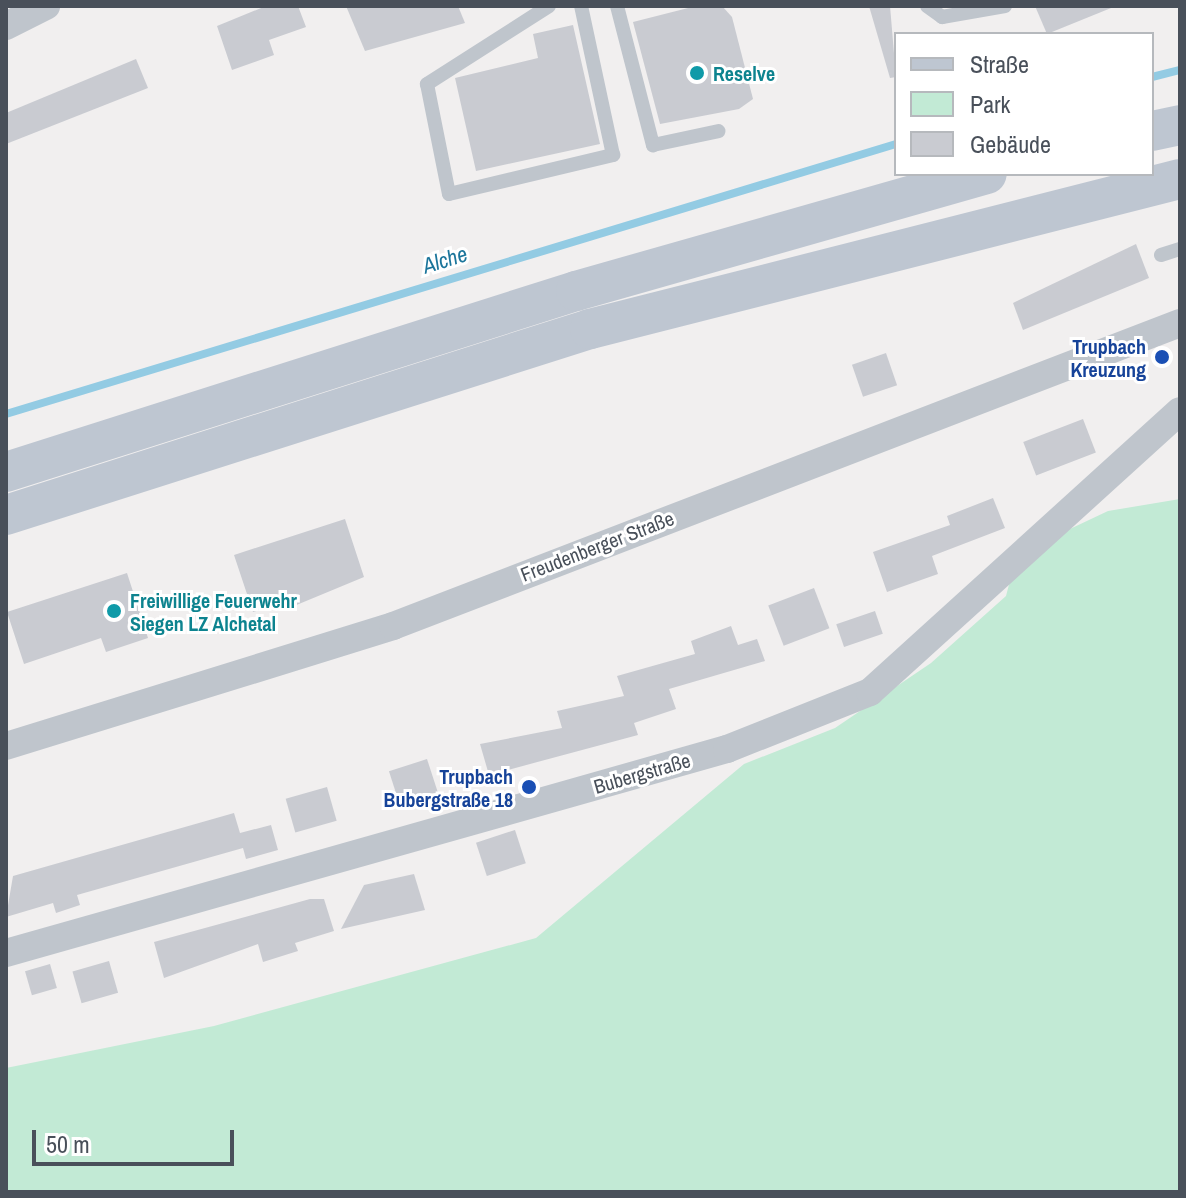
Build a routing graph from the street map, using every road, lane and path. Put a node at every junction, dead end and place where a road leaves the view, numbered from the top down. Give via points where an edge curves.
1 (46, 6) edge
2 (549, 6) edge
3 (581, 6) edge
4 (617, 6) edge
5 (927, 6) edge
6 (1005, 6) edge
7 (6, 26) edge
8 (1180, 125) edge
9 (719, 131) dead end
10 (1154, 131) edge
11 (980, 176) edge
12 (1180, 179) edge
13 (1180, 249) edge
14 (1161, 255) dead end
15 (1180, 323) edge
16 (1180, 411) edge
17 (6, 472) edge
18 (6, 515) edge
19 (6, 746) edge
20 (6, 953) edge

1 - 7 street
2 - 3 lane via 427,84 449,194 613,155
4 - 9 lane via 653,145
5 - 6 lane via 942,17
8 - 10 main road
11 - 17 main road via 576,291
12 - 18 main road via 590,329
13 - 14 lane
15 - 19 street, Freudenberger Straße via 393,626
16 - 20 street, Bubergstraße via 870,692 727,749

